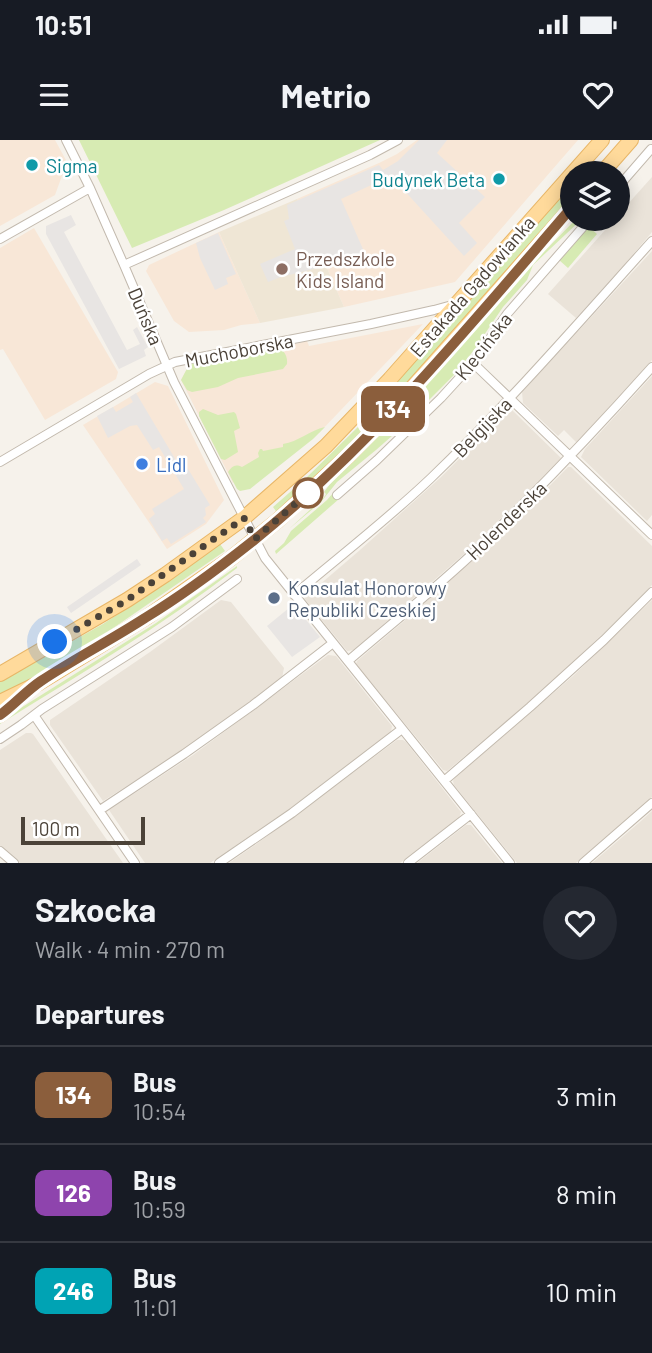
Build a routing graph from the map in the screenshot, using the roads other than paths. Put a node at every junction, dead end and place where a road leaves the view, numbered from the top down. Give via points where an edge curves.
1 (66, 140) edge
2 (398, 140) edge
3 (602, 140) edge
4 (631, 140) edge
5 (651, 149) edge
6 (613, 161) edge
7 (630, 173) edge
8 (90, 188) junction
9 (560, 221) edge
10 (580, 231) edge
11 (0, 239) edge
12 (652, 241) edge
13 (124, 265) junction
14 (458, 302) junction
15 (473, 363) junction
16 (167, 365) junction
17 (652, 368) edge
18 (510, 398) junction
19 (571, 456) junction
20 (0, 462) edge
21 (337, 495) dead end
22 (244, 518) junction
23 (652, 535) edge
24 (255, 539) junction
25 (237, 579) dead end
26 (652, 592) edge
27 (294, 595) junction
28 (333, 643) junction
29 (348, 661) junction
30 (0, 674) edge
31 (38, 682) junction
32 (0, 702) edge
33 (0, 715) edge
34 (34, 715) junction
35 (402, 729) junction
36 (0, 739) edge
37 (444, 781) junction
38 (652, 803) edge
39 (100, 810) junction
40 (471, 814) junction
41 (0, 851) edge
42 (14, 863) edge
43 (135, 863) edge
44 (219, 863) edge
45 (408, 863) edge
46 (510, 863) edge
47 (583, 863) edge

1 - 8 street, Duńska
2 - 13 street
3 - 14 main road, Estakada Gądowianka
4 - 6 main road
5 - 7 street
8 - 11 street
8 - 13 street, Duńska
9 - 24 main road, Estakada Gądowianka via 387,416
10 - 15 street, Klecińska via 507,314
12 - 18 street, Belgijska
13 - 16 street, Duńska
14 - 16 street, Muchoborska
14 - 22 main road, Estakada Gądowianka via 326,446
15 - 18 street
15 - 21 street, Klecińska
16 - 20 street, Muchoborska
16 - 22 street, Duńska
17 - 19 street, Holenderska
18 - 19 street
18 - 27 street, Belgijska via 430,479
19 - 23 street
19 - 29 street, Holenderska via 467,559
22 - 24 street, Duńska
22 - 30 main road, Estakada Gądowianka via 127,600
24 - 27 street, Duńska
24 - 31 main road, Estakada Gądowianka via 190,589
25 - 34 street
26 - 37 street via 530,708
27 - 28 street, Duńska
28 - 29 street, Duńska
28 - 39 street via 253,705
29 - 35 street, Duńska
31 - 32 main road, Estakada Gądowianka
31 - 33 main road
34 - 36 street
34 - 39 street
35 - 37 street, Duńska
35 - 44 street
37 - 40 street, Duńska
38 - 47 street
39 - 43 street
40 - 45 street
40 - 46 street, Duńska
41 - 42 street

